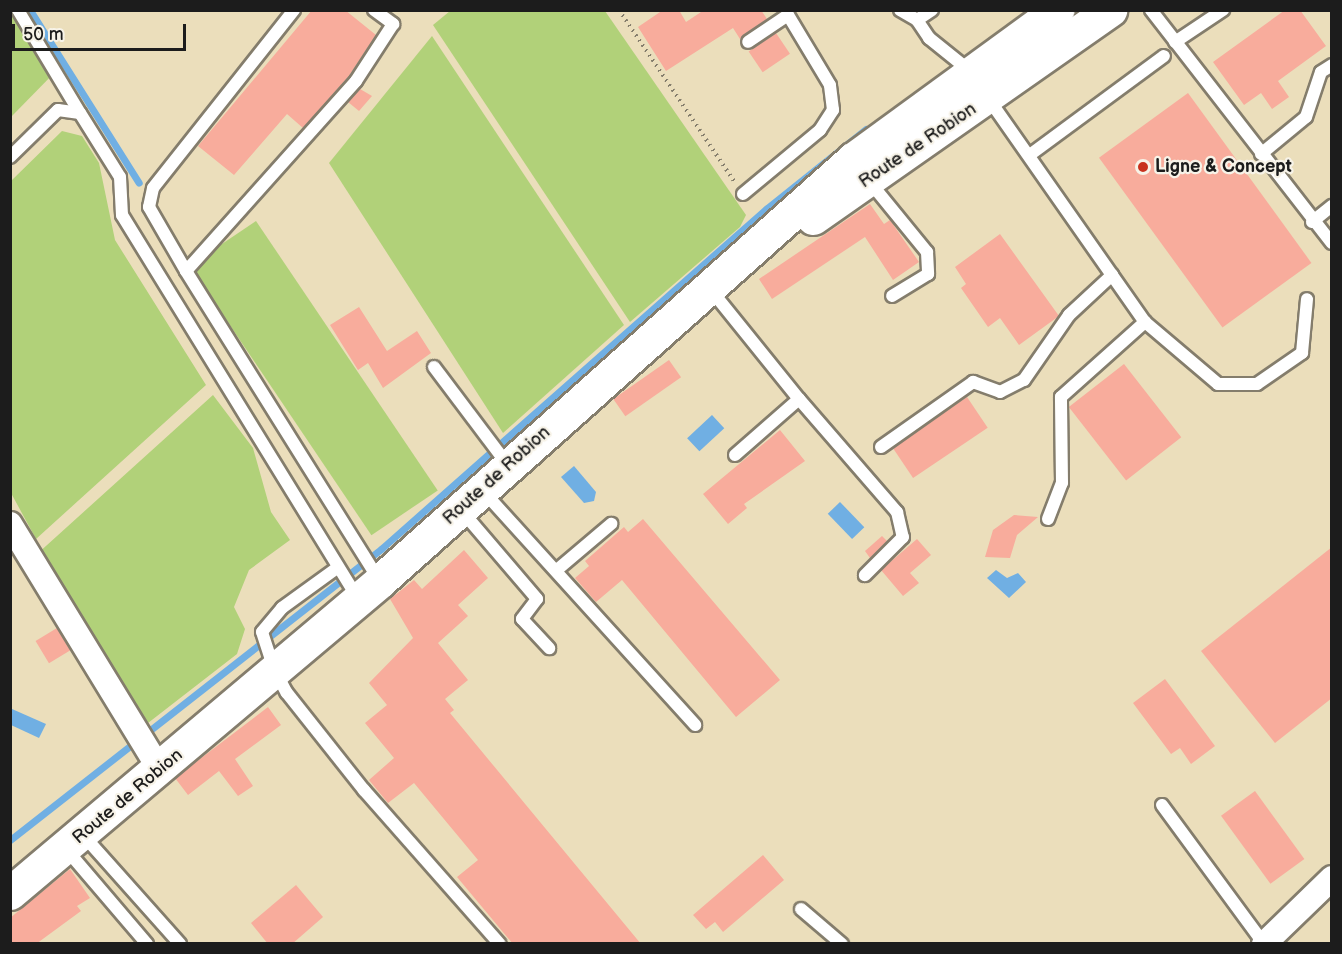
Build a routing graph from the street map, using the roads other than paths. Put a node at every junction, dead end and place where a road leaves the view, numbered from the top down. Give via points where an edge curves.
1 (18, 10) edge
2 (294, 10) edge
3 (374, 10) edge
4 (900, 10) edge
5 (932, 10) edge
6 (1057, 10) edge
7 (1086, 10) edge
8 (1110, 10) edge
9 (1151, 10) edge
10 (1223, 10) edge
11 (917, 20) junction
12 (748, 42) dead end
13 (1175, 42) junction
14 (1164, 56) dead end
15 (1046, 57) junction
16 (1332, 65) edge
17 (970, 71) junction
18 (988, 98) junction
19 (80, 114) junction
20 (1031, 154) junction
21 (1261, 154) junction
22 (10, 157) edge
23 (868, 180) junction
24 (743, 195) road end
25 (1332, 206) edge
26 (1312, 222) junction
27 (1332, 243) edge
28 (186, 271) junction
29 (1112, 275) junction
30 (717, 284) junction
31 (892, 296) dead end
32 (1307, 299) dead end
33 (1145, 322) junction
34 (434, 367) dead end
35 (799, 399) junction
36 (881, 447) dead end
37 (735, 455) dead end
38 (508, 465) junction
39 (471, 500) junction
40 (1048, 519) dead end
41 (10, 524) edge
42 (611, 524) dead end
43 (336, 568) junction
44 (558, 570) junction
45 (865, 575) dead end
46 (369, 590) junction
47 (549, 648) dead end
48 (272, 671) junction
49 (695, 725) dead end
50 (156, 765) junction
51 (1162, 805) dead end
52 (68, 840) junction
53 (10, 872) edge
54 (1332, 878) edge
55 (10, 893) edge
56 (801, 909) dead end
57 (147, 944) edge
58 (180, 944) edge
59 (500, 944) edge
60 (842, 944) edge
61 (1264, 944) edge

1 - 19 lane
2 - 28 lane via 153,188 149,207
3 - 28 lane via 393,24 356,81
4 - 11 lane
5 - 11 lane
6 - 17 main road, Route de Robion
7 - 15 street via 1070,22
8 - 15 main road, Route de Robion
9 - 13 lane
10 - 13 lane
11 - 17 lane via 929,38
12 - 24 lane via 788,15 830,85 832,110 820,130
13 - 21 lane
14 - 20 lane
15 - 18 main road, Route de Robion
16 - 21 lane via 1321,72 1306,117
17 - 18 lane
17 - 30 main road, Route de Robion via 853,159
18 - 20 lane
18 - 23 main road, Route de Robion
19 - 22 lane via 58,110
19 - 43 lane via 120,177 122,214
20 - 29 lane
21 - 26 lane
23 - 30 main road, Route de Robion
23 - 31 lane via 927,252 928,274
25 - 26 lane
26 - 27 lane
28 - 46 lane
29 - 33 lane
29 - 36 lane via 1069,315 1023,380 1000,392 973,382
30 - 35 lane
30 - 38 main road, Route de Robion
32 - 33 lane via 1302,353 1257,384 1218,384
33 - 40 lane via 1061,397 1062,483
34 - 38 lane
35 - 37 lane
35 - 45 lane via 897,512 903,537
38 - 39 main road, Route de Robion
39 - 44 lane
39 - 46 main road, Route de Robion
39 - 47 lane via 537,599 522,619
41 - 50 street
42 - 44 lane
43 - 46 lane
43 - 48 lane via 282,608 262,632
44 - 49 lane
46 - 48 main road, Route de Robion
48 - 50 main road, Route de Robion
48 - 59 lane via 364,790
50 - 52 main road, Route de Robion
51 - 61 lane
52 - 53 main road, Route de Robion
52 - 55 main road, Route de Robion
52 - 57 lane
52 - 58 lane
54 - 61 street
56 - 60 lane

